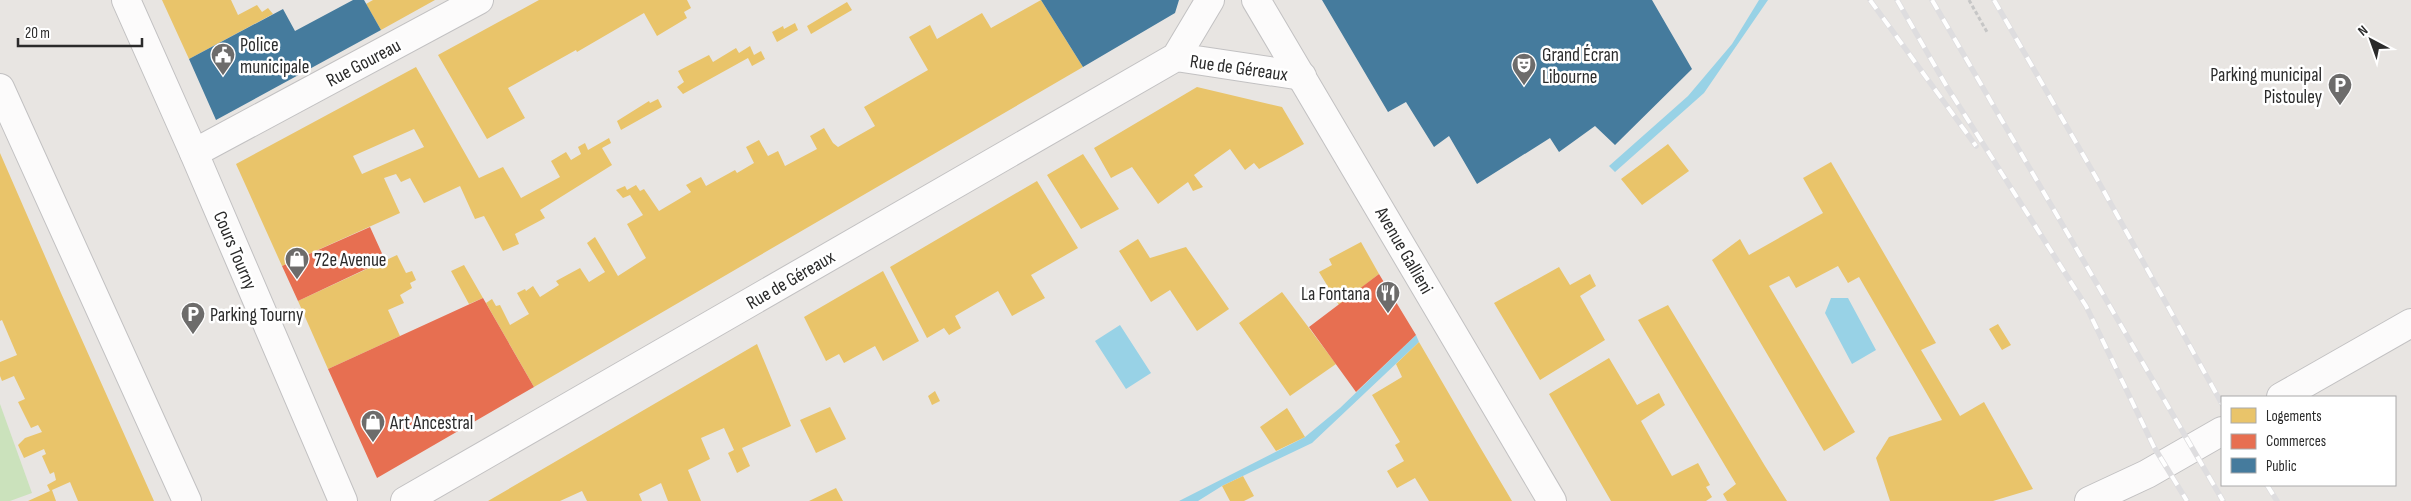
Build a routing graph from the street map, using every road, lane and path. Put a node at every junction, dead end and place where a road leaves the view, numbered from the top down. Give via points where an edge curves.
1 (126, 0) edge
2 (479, 0) edge
3 (1210, 0) edge
4 (1256, 0) edge
5 (1969, 0) edge
6 (1987, 32) dead end
7 (1176, 58) junction
8 (1302, 76) junction
9 (3, 106) edge
10 (194, 154) junction
11 (2411, 323) edge
12 (2283, 396) edge
13 (2221, 432) edge
14 (187, 501) edge
15 (343, 501) edge
16 (405, 501) edge
17 (1552, 501) edge
18 (2092, 501) edge

1 - 10 street, Cours Tourny
2 - 10 street, Rue Goureau
3 - 7 street, Rue de Géreaux
4 - 8 street, Avenue Gallieni
5 - 6 path
7 - 8 street, Rue de Géreaux
7 - 16 street, Rue de Géreaux
8 - 17 street, Avenue Gallieni
9 - 14 street
10 - 15 street, Cours Tourny
11 - 12 street
13 - 18 street

